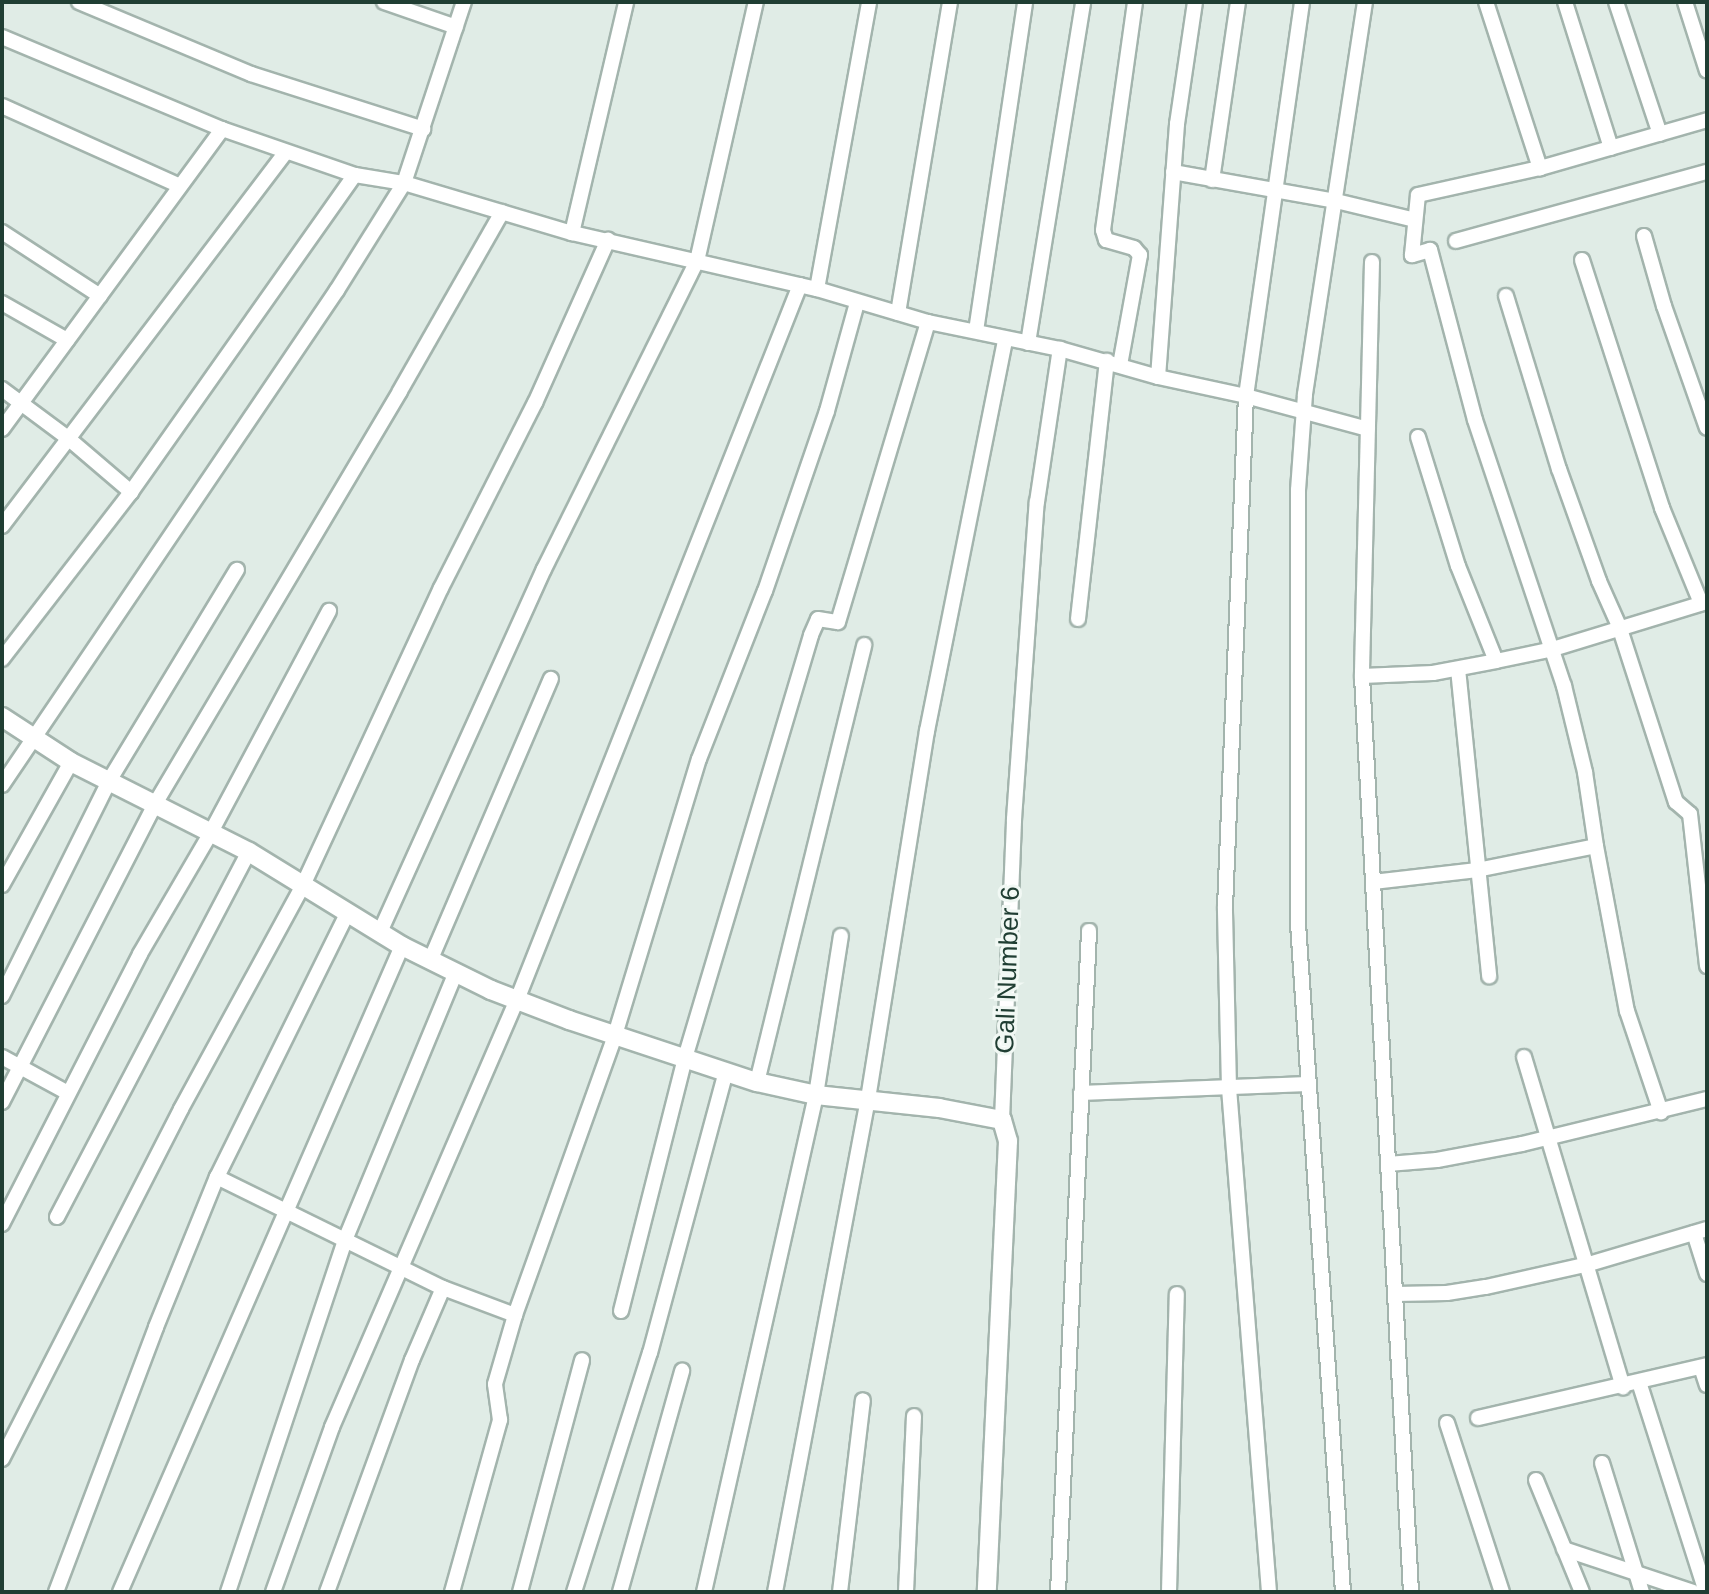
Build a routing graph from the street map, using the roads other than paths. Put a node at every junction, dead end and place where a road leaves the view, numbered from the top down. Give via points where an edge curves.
1 (79, 2) edge
2 (384, 2) edge
3 (464, 2) edge
4 (626, 2) edge
5 (756, 2) edge
6 (869, 2) edge
7 (950, 2) edge
8 (1025, 2) edge
9 (1083, 2) edge
10 (1135, 2) edge
11 (1195, 2) edge
12 (1238, 2) edge
13 (1302, 2) edge
14 (1365, 2) edge
15 (1486, 2) edge
16 (1565, 2) edge
17 (1616, 2) edge
18 (1685, 2) edge
19 (456, 27) junction
20 (2, 37) edge
21 (1705, 61) edge
22 (2, 106) edge
23 (1707, 120) edge
24 (222, 129) junction
25 (423, 129) junction
26 (1660, 134) junction
27 (1611, 148) junction
28 (285, 153) junction
29 (1540, 168) junction
30 (1173, 172) junction
31 (1707, 172) edge
32 (355, 175) junction
33 (1212, 180) junction
34 (404, 183) junction
35 (180, 186) junction
36 (1277, 191) junction
37 (1336, 201) junction
38 (502, 212) junction
39 (1415, 220) junction
40 (2, 232) edge
41 (572, 233) junction
42 (1644, 236) dead end
43 (608, 240) junction
44 (1456, 241) dead end
45 (1582, 260) dead end
46 (697, 261) junction
47 (1372, 262) dead end
48 (800, 285) junction
49 (817, 289) junction
50 (100, 296) junction
51 (1506, 296) dead end
52 (2, 303) edge
53 (857, 303) junction
54 (898, 313) junction
55 (928, 322) junction
56 (976, 331) junction
57 (1005, 339) junction
58 (67, 340) junction
59 (1028, 343) junction
60 (1060, 349) junction
61 (1113, 363) junction
62 (1158, 377) junction
63 (2, 389) edge
64 (1246, 396) junction
65 (23, 403) junction
66 (1304, 412) junction
67 (1707, 428) edge
68 (2, 429) edge
69 (1368, 429) junction
70 (1418, 437) dead end
71 (69, 439) junction
72 (131, 492) junction
73 (2, 526) edge
74 (237, 570) dead end
75 (1704, 602) edge
76 (329, 611) dead end
77 (1078, 619) dead end
78 (1619, 626) junction
79 (864, 645) dead end
80 (1553, 649) junction
81 (2, 659) edge
82 (1496, 661) junction
83 (1458, 669) junction
84 (1362, 676) junction
85 (551, 679) dead end
86 (2, 717) edge
87 (31, 737) junction
88 (71, 762) junction
89 (109, 781) junction
90 (2, 785) edge
91 (155, 804) junction
92 (210, 834) junction
93 (1596, 846) junction
94 (249, 852) junction
95 (1477, 870) junction
96 (1373, 882) junction
97 (304, 883) junction
98 (2, 885) edge
99 (348, 912) junction
100 (1705, 929) edge
101 (1089, 931) dead end
102 (380, 932) junction
103 (841, 936) dead end
104 (402, 946) junction
105 (430, 961) junction
106 (1707, 966) edge
107 (455, 974) junction
108 (1489, 976) dead end
109 (2, 996) edge
110 (517, 1000) junction
111 (615, 1035) junction
112 (2, 1057) edge
113 (1524, 1057) dead end
114 (685, 1058) junction
115 (20, 1068) junction
116 (726, 1071) junction
117 (757, 1082) junction
118 (1307, 1084) junction
119 (1229, 1088) junction
120 (68, 1093) junction
121 (1081, 1093) junction
122 (816, 1095) junction
123 (868, 1099) junction
124 (1707, 1099) edge
125 (2, 1102) edge
126 (1661, 1112) junction
127 (1002, 1120) junction
128 (1551, 1137) junction
129 (1388, 1164) junction
130 (217, 1177) junction
131 (285, 1211) junction
132 (57, 1217) dead end
133 (2, 1224) edge
134 (1701, 1231) edge
135 (345, 1240) junction
136 (1589, 1264) junction
137 (401, 1267) junction
138 (1707, 1274) edge
139 (443, 1288) junction
140 (1177, 1294) dead end
141 (1395, 1294) junction
142 (621, 1311) dead end
143 (515, 1315) junction
144 (582, 1360) dead end
145 (1704, 1366) edge
146 (682, 1371) dead end
147 (1639, 1382) junction
148 (1707, 1385) edge
149 (1623, 1387) junction
150 (863, 1400) dead end
151 (914, 1416) dead end
152 (1478, 1418) dead end
153 (1447, 1423) dead end
154 (2, 1459) edge
155 (1602, 1463) dead end
156 (1536, 1480) dead end
157 (1564, 1549) junction
158 (1636, 1572) junction
159 (56, 1592) edge
160 (120, 1592) edge
161 (228, 1592) edge
162 (273, 1592) edge
163 (327, 1592) edge
164 (452, 1592) edge
165 (520, 1592) edge
166 (574, 1592) edge
167 (620, 1592) edge
168 (704, 1592) edge
169 (775, 1592) edge
170 (840, 1592) edge
171 (906, 1592) edge
172 (987, 1592) edge
173 (1058, 1592) edge
174 (1169, 1592) edge
175 (1269, 1592) edge
176 (1343, 1592) edge
177 (1411, 1592) edge
178 (1502, 1592) edge
179 (1582, 1592) edge
180 (1642, 1592) edge
181 (1693, 1592) edge
182 (1706, 1592) edge

1 - 25 street via 251,74
2 - 19 street
3 - 19 street
4 - 41 street
5 - 46 street
6 - 49 street
7 - 54 street
8 - 56 street
9 - 59 street
10 - 61 street via 1103,230 1106,240 1140,255
11 - 30 street
12 - 33 street
13 - 36 street
14 - 37 street
15 - 29 street
16 - 27 street
17 - 26 street
18 - 21 street
19 - 25 street
20 - 24 street
22 - 35 street
23 - 26 street
24 - 28 street
24 - 35 street
25 - 34 street
26 - 27 street
27 - 29 street
28 - 32 street
28 - 71 street
29 - 39 street via 1418,195
30 - 33 street
30 - 62 street
31 - 44 street
32 - 34 street
32 - 72 street
33 - 36 street
34 - 38 street
34 - 87 street via 133,595
35 - 50 street
36 - 37 street
36 - 64 street
37 - 39 street
37 - 66 street
38 - 41 street
38 - 91 street
39 - 80 street via 1412,255 1430,250 1475,420
40 - 50 street
41 - 43 street
42 - 67 street
43 - 46 street
43 - 97 street
45 - 75 street via 1657,494
46 - 48 street
46 - 102 street via 544,569
47 - 69 street
48 - 49 street
48 - 110 street
49 - 53 street
50 - 58 street
51 - 78 street via 1577,521
52 - 58 street
53 - 54 street
53 - 111 street via 800,491 699,759
54 - 55 street
55 - 56 street
55 - 114 street via 838,622 818,619 811,635
56 - 57 street
57 - 59 street
57 - 123 street via 927,731
58 - 65 street
59 - 60 street
60 - 61 street
60 - 127 street, Gali Number 6 via 1037,502 1014,819
61 - 62 street
61 - 77 street
62 - 64 street
63 - 65 street
64 - 66 street
64 - 119 street via 1225,907
65 - 68 street
65 - 71 street
66 - 69 street
66 - 118 street via 1298,490 1298,924
69 - 84 street
70 - 82 street via 1458,566
71 - 72 street
71 - 73 street
72 - 81 street
74 - 89 street
75 - 78 street
76 - 92 street
78 - 80 street
78 - 100 street via 1676,802 1690,814
79 - 117 street
80 - 82 street
80 - 93 street via 1585,772
82 - 83 street
83 - 84 street
83 - 95 street
84 - 96 street
85 - 105 street
86 - 87 street
87 - 88 street
87 - 90 street
88 - 89 street
88 - 98 street
89 - 91 street
89 - 109 street
91 - 92 street
91 - 115 street
92 - 94 street
92 - 120 street
93 - 95 street
93 - 126 street via 1627,1011
94 - 97 street
94 - 132 street
95 - 96 street
95 - 108 street
96 - 129 street
97 - 99 street
97 - 154 street
99 - 102 street
99 - 130 street
100 - 106 street
101 - 121 street
102 - 104 street
103 - 122 street
104 - 105 street
104 - 131 street
105 - 107 street
107 - 110 street
107 - 135 street
110 - 111 street
110 - 137 street
111 - 114 street
111 - 143 street
112 - 115 street
113 - 128 street
114 - 116 street
114 - 142 street
115 - 120 street
115 - 125 street
116 - 117 street
116 - 166 street via 650,1353
117 - 122 street
118 - 119 street
118 - 176 street
119 - 121 street
119 - 175 street
120 - 133 street
121 - 173 street
122 - 123 street
122 - 168 street
123 - 127 street
123 - 169 street
124 - 126 street
126 - 128 street
127 - 172 street, Gali Number 6 via 1008,1141
128 - 129 street via 1437,1160
128 - 136 street
129 - 141 street
130 - 131 street
130 - 159 street
131 - 135 street
131 - 160 street
134 - 136 street
134 - 138 street
135 - 137 street
135 - 161 street
136 - 141 street via 1447,1293
136 - 149 street
137 - 139 street
137 - 162 street via 332,1427
139 - 143 street
139 - 163 street
140 - 174 street
141 - 177 street
143 - 164 street via 495,1384 500,1420
144 - 165 street
145 - 147 street
145 - 148 street
146 - 167 street
147 - 149 street
147 - 182 street
149 - 152 street
150 - 170 street
151 - 171 street
153 - 178 street
155 - 158 street
156 - 157 street
157 - 158 street
157 - 179 street
158 - 180 street
158 - 181 street

